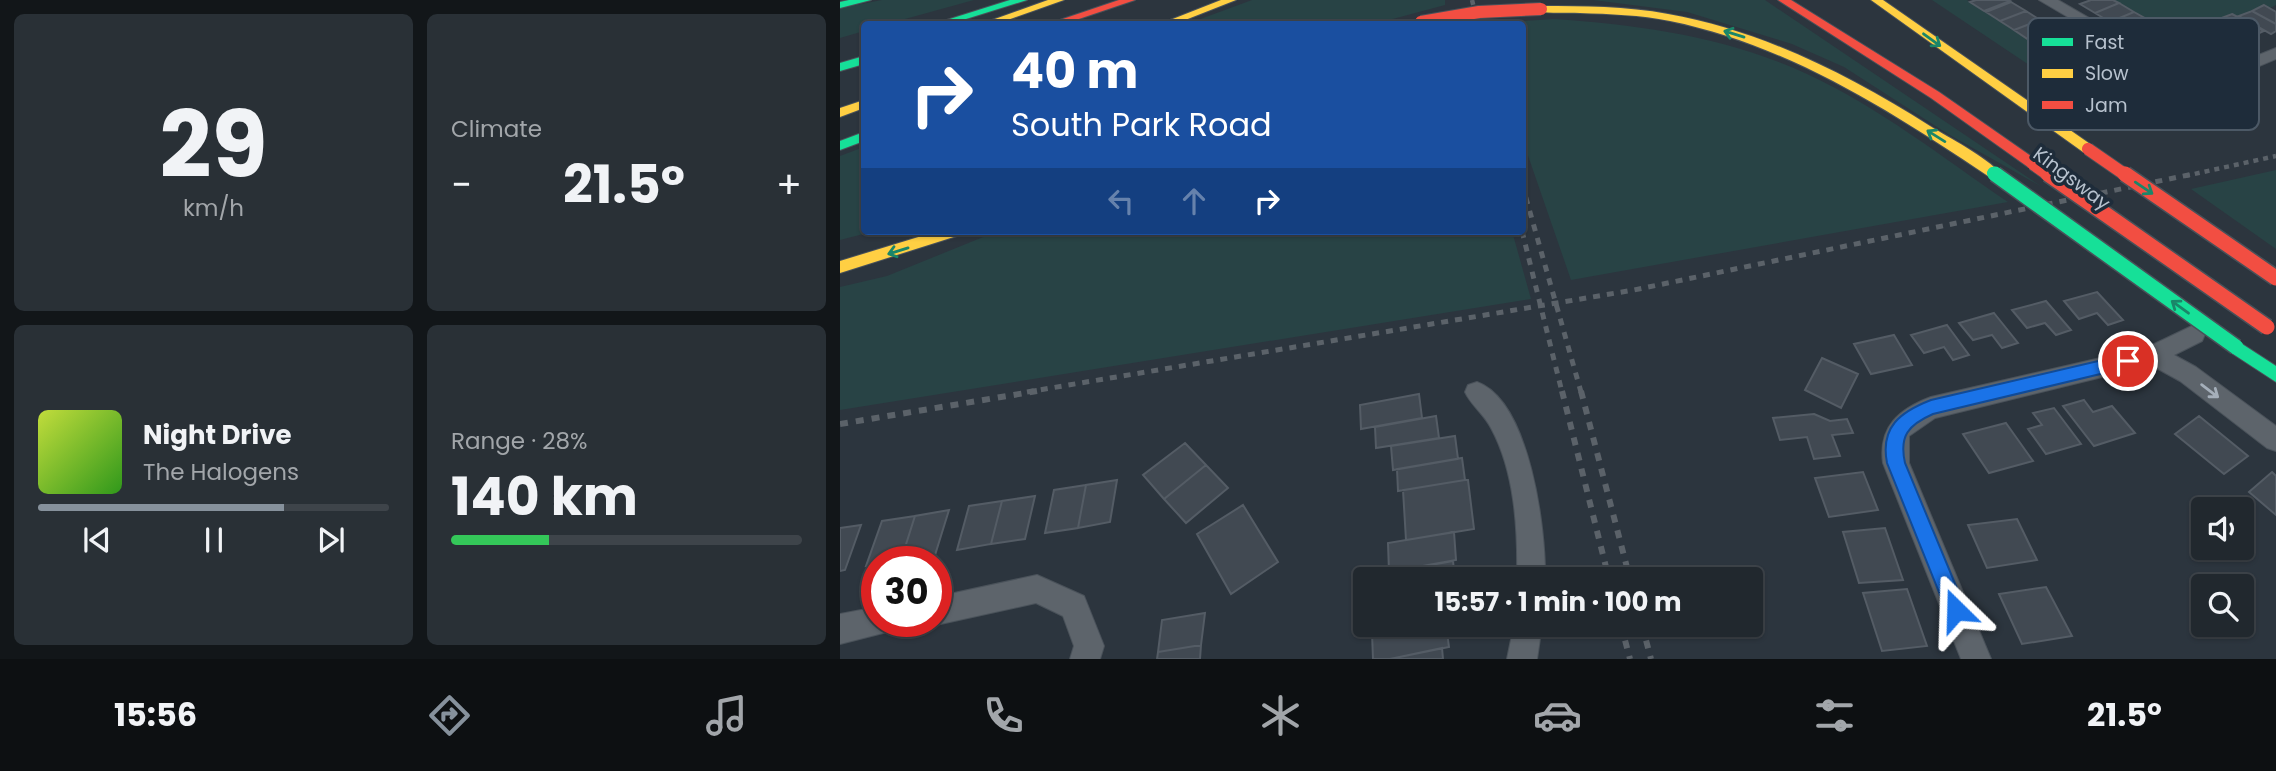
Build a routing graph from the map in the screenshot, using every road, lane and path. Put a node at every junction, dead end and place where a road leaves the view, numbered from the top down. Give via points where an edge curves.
1 (866, 0) edge
2 (1022, 0) edge
3 (1059, 0) edge
4 (1231, 0) edge
5 (1783, 0) edge
6 (1876, 0) edge
7 (2047, 0) edge
8 (1137, 4) edge
9 (840, 5) edge
10 (1859, 7) dead end
11 (2078, 18) edge
12 (950, 21) edge
13 (992, 21) edge
14 (1066, 21) edge
15 (1102, 21) edge
16 (1174, 21) edge
17 (1427, 21) edge
18 (861, 46) edge
19 (840, 52) edge
20 (2276, 53) edge
21 (2259, 58) edge
22 (861, 61) edge
23 (840, 68) edge
24 (861, 105) edge
25 (2028, 107) edge
26 (840, 113) edge
27 (2061, 130) edge
28 (861, 137) edge
29 (840, 146) edge
30 (2041, 162) junction
31 (942, 235) edge
32 (840, 267) edge
33 (2276, 278) edge
34 (2271, 330) edge
35 (2194, 334) dead end
36 (2153, 355) junction
37 (2276, 375) edge
38 (1477, 392) dead end
39 (2276, 440) edge
40 (1531, 567) edge
41 (952, 608) edge
42 (861, 625) edge
43 (840, 629) edge
44 (1526, 637) edge
45 (1085, 659) edge
46 (1522, 659) edge
47 (1976, 659) edge

1 - 9 highway
2 - 12 highway
3 - 13 highway
4 - 16 highway
5 - 30 highway
6 -> 25 highway, Kingsway, bridge
7 - 11 street
8 - 14 highway
8 - 15 highway
10 - 30 highway, Kingsway via 1951,80
37 -> 17 highway, bridge via 1993,173 1863,90 1772,46 1707,26 1645,14 1541,9
18 - 19 highway
20 - 21 street
22 - 23 highway
24 - 26 highway
27 -> 33 highway, Kingsway, bridge
28 - 29 highway
30 - 34 highway, bridge
31 -> 32 highway
35 - 36 street
36 -> 39 street via 2188,374
36 - 47 street via 1931,408 1913,415 1896,433 1892,447 1896,463
38 - 40 street via 1498,418 1519,471 1532,540
41 - 45 street via 1037,589 1074,606 1089,646
42 - 43 street
44 - 46 street

